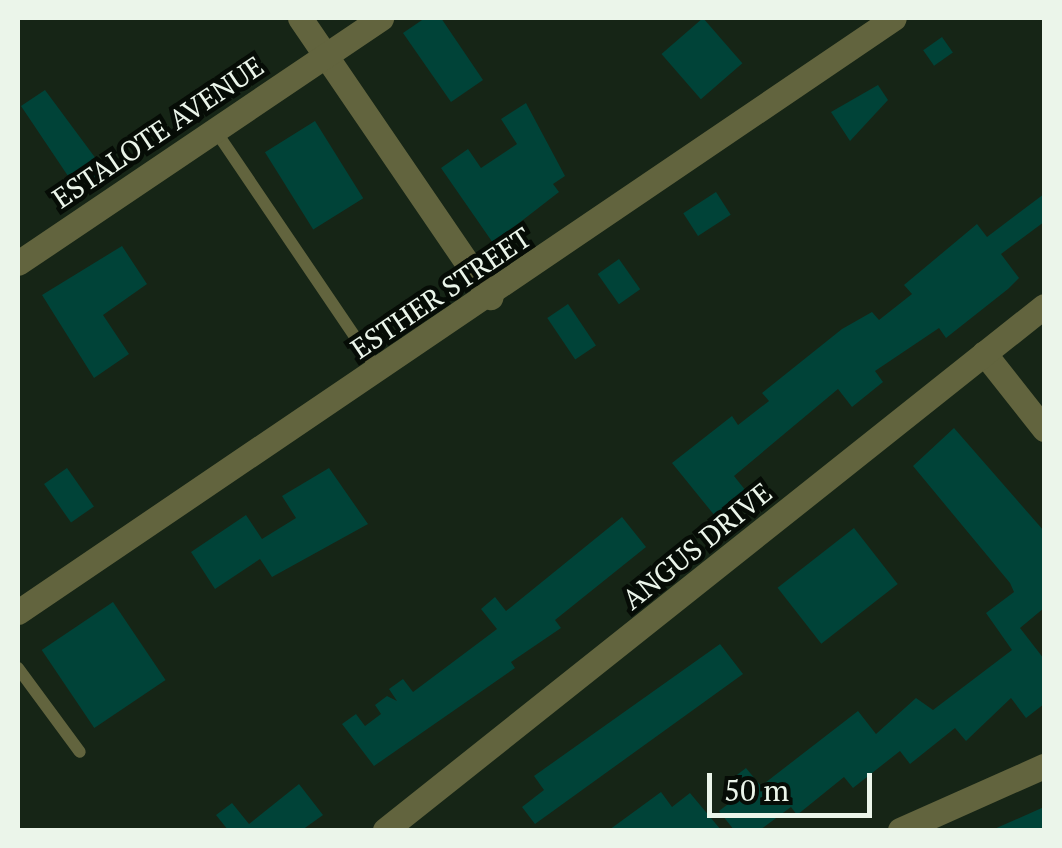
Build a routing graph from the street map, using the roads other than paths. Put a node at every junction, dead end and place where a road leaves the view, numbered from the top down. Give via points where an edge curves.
1 (300, 18) edge
2 (382, 18) edge
3 (894, 18) edge
4 (326, 56) junction
5 (215, 130) junction
6 (18, 264) edge
7 (490, 296) junction
8 (1044, 306) edge
9 (984, 354) junction
10 (378, 371) junction
11 (1044, 430) edge
12 (18, 612) edge
13 (18, 668) edge
14 (80, 752) dead end
15 (1044, 766) edge
16 (385, 830) edge
17 (900, 830) edge

1 - 4 street
2 - 4 street, ESTALOTE AVENUE
3 - 7 street, ESTHER STREET
4 - 5 street, ESTALOTE AVENUE
4 - 7 street
5 - 6 street, ESTALOTE AVENUE
5 - 10 lane
7 - 10 street, ESTHER STREET
8 - 9 street, ANGUS DRIVE
9 - 11 street
9 - 16 street, ANGUS DRIVE
10 - 12 street, ESTHER STREET
13 - 14 lane
15 - 17 street

